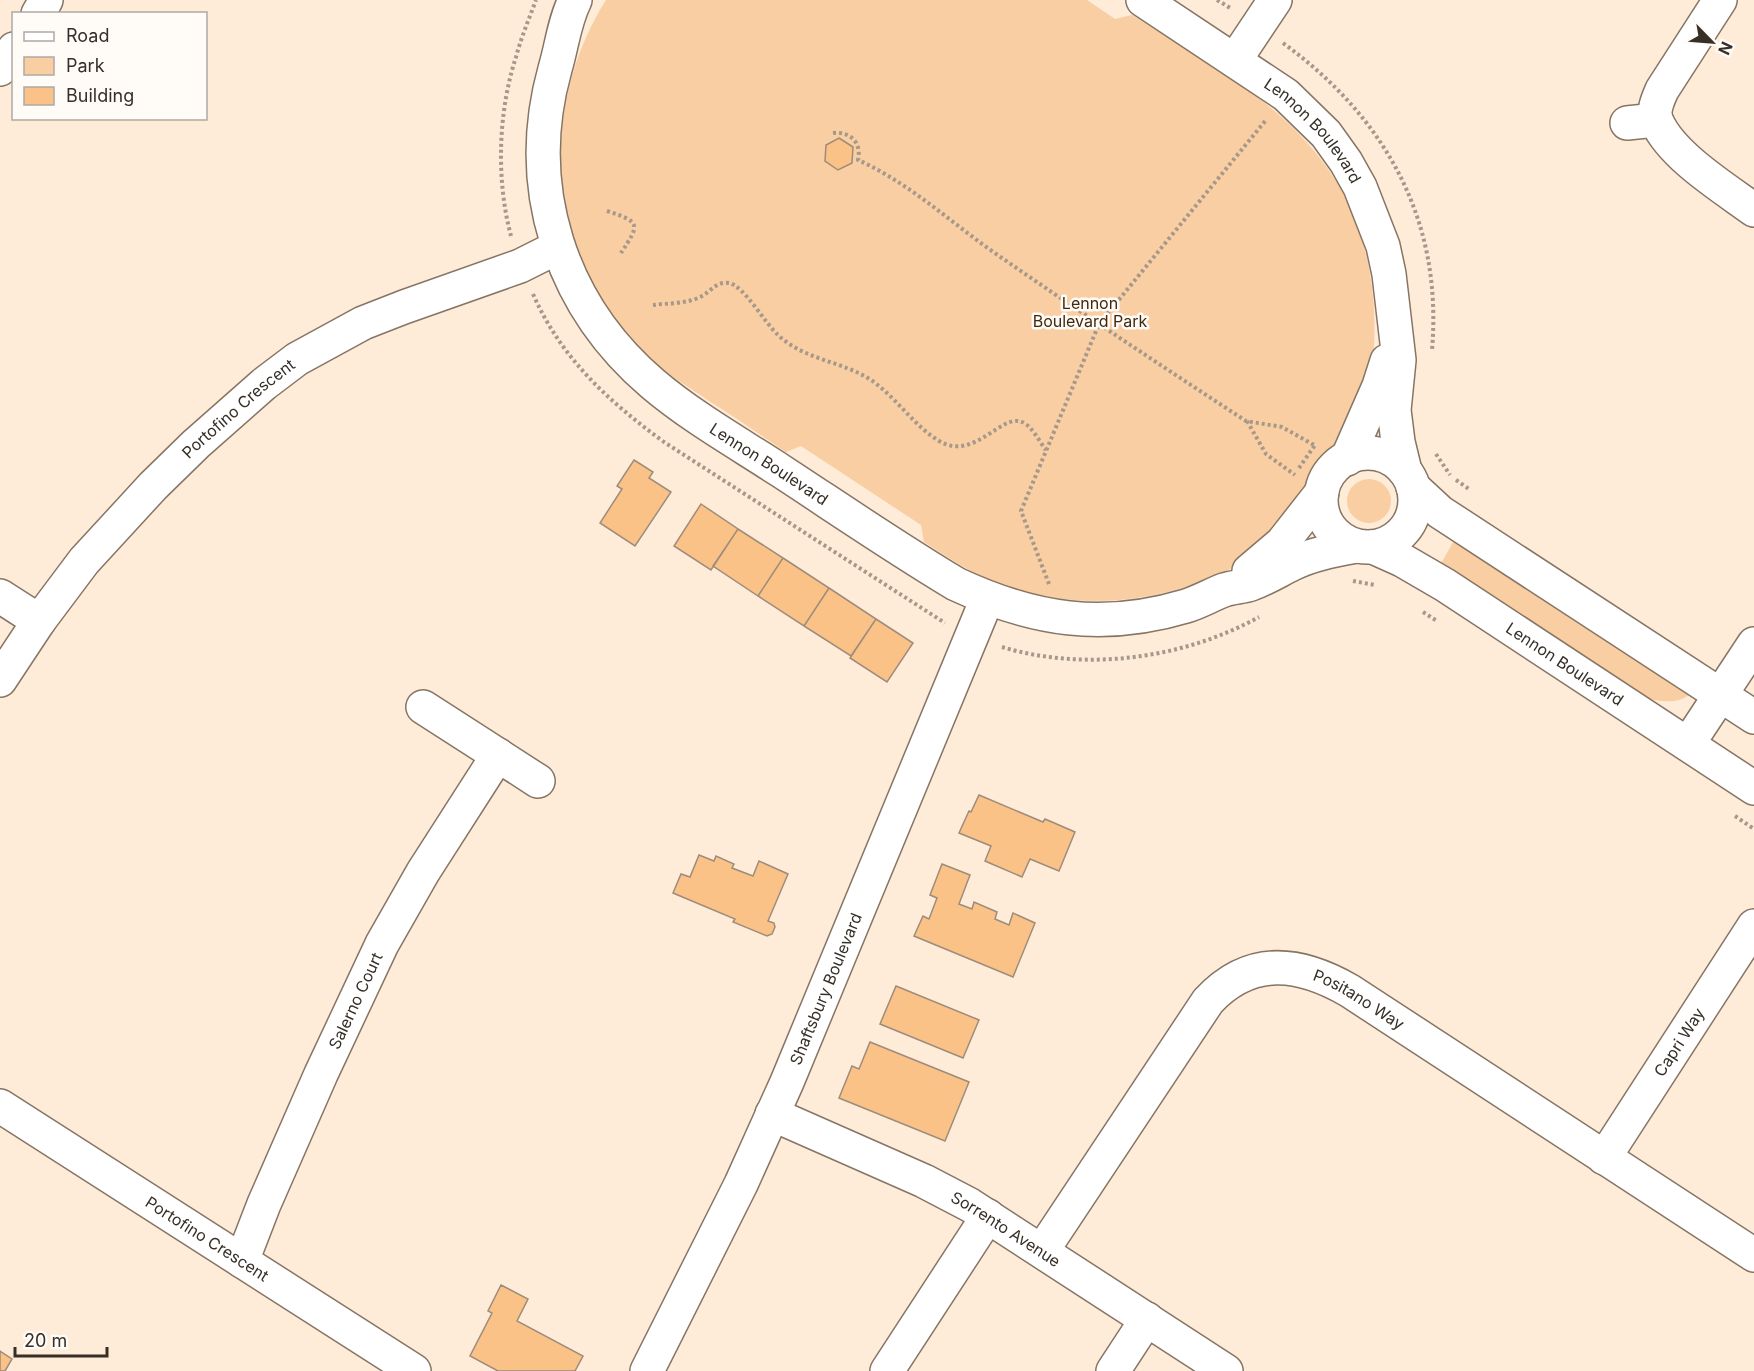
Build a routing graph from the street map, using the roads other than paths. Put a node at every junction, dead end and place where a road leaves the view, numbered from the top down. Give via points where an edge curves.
1 (1143, 0) edge
2 (1720, 0) edge
3 (590, 1) edge
4 (1266, 13) edge
5 (12, 53) edge
6 (1235, 60) junction
7 (0, 69) edge
8 (1754, 210) edge
9 (558, 247) junction
10 (1394, 324) junction
11 (1347, 459) junction
12 (1409, 479) junction
13 (1322, 492) junction
14 (1365, 547) junction
15 (1227, 589) junction
16 (0, 596) edge
17 (987, 599) junction
18 (39, 621) junction
19 (1754, 644) edge
20 (0, 680) edge
21 (1720, 695) junction
22 (423, 707) dead end
23 (1754, 717) edge
24 (1688, 744) junction
25 (498, 756) junction
26 (538, 781) dead end
27 (1754, 788) edge
28 (1754, 926) edge
29 (0, 1106) edge
30 (772, 1114) junction
31 (1604, 1158) junction
32 (988, 1216) junction
33 (1041, 1251) junction
34 (1754, 1256) edge
35 (242, 1261) junction
36 (1147, 1319) junction
37 (414, 1371) edge
38 (647, 1371) edge
39 (887, 1371) edge
40 (1113, 1371) edge
41 (1226, 1371) edge

1 - 6 street, Lennon Boulevard
2 - 8 street via 1657,102 1641,121
3 - 9 street, Lennon Boulevard via 578,33 559,57 550,87 543,142 547,203
4 - 6 street
5 - 7 street
6 - 10 street, Lennon Boulevard via 1286,95 1326,134 1346,162 1383,246
9 - 17 street, Lennon Boulevard via 596,324 654,385 932,570
9 - 18 street, Portofino Crescent via 520,266 363,323 297,359 236,407 153,486 84,561
10 - 11 street, Lennon Boulevard via 1382,377
10 - 12 street, Lennon Boulevard via 1399,360 1394,410
11 - 12 street via 1364,453 1378,454 1391,459
11 - 13 street via 1330,472
12 - 14 street via 1414,511 1407,526 1389,542
12 - 21 street via 1440,512
13 - 14 street via 1324,516 1331,529 1343,540
13 - 15 street, Lennon Boulevard via 1282,543
14 - 15 street, Lennon Boulevard via 1310,557 1249,585
14 - 24 street, Lennon Boulevard via 1402,560 1437,580
15 - 17 street, Lennon Boulevard via 1187,606 1124,619 1063,618
16 - 18 street
17 - 30 street, Shaftsbury Boulevard
18 - 20 street, Portofino Crescent
19 - 21 street
21 - 23 street
21 - 24 street
22 - 25 street
24 - 27 street, Lennon Boulevard
25 - 26 street
25 - 35 street, Salerno Court via 382,944
28 - 31 street, Capri Way
29 - 35 street, Portofino Crescent
30 - 32 street, Sorrento Avenue via 924,1181
30 - 38 street, Shaftsbury Boulevard
31 - 33 street, Positano Way via 1330,979 1300,969 1267,968 1234,979 1208,1001
31 - 34 street, Positano Way
32 - 33 street, Sorrento Avenue
32 - 39 street
33 - 36 street, Sorrento Avenue
35 - 37 street, Portofino Crescent
36 - 40 street
36 - 41 street, Sorrento Avenue

